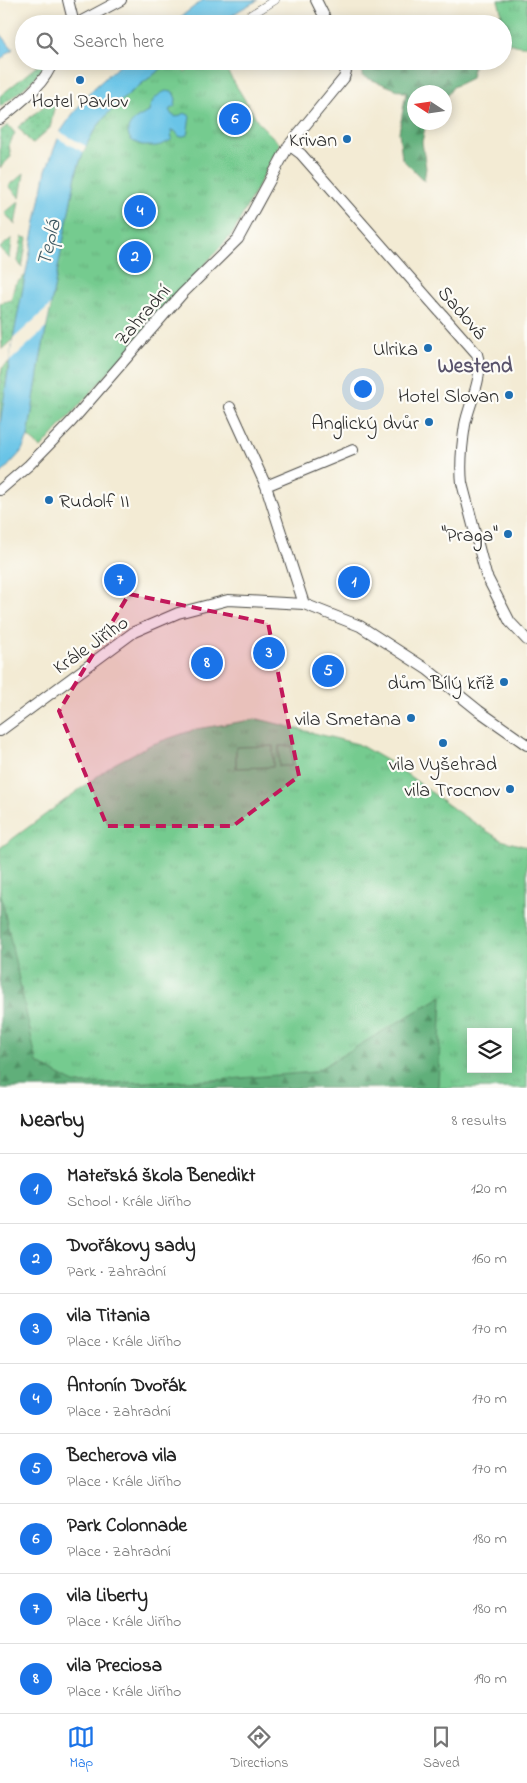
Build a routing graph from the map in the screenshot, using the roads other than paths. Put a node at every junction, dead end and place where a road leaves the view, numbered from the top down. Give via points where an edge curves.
1 (68, 0) edge
2 (121, 0) edge
3 (275, 0) edge
4 (316, 0) edge
5 (72, 15) edge
6 (92, 15) edge
7 (251, 15) edge
8 (324, 15) edge
9 (50, 70) edge
10 (346, 70) edge
11 (0, 119) edge
12 (289, 145) junction
13 (230, 407) dead end
14 (354, 450) dead end
15 (266, 486) junction
16 (0, 490) edge
17 (304, 604) junction
18 (527, 640) edge
19 (0, 732) edge
20 (527, 746) edge

1 - 5 street
2 - 6 street
3 - 7 street
4 - 8 street
9 - 11 street via 29,95
10 - 12 street via 344,78
12 - 16 street, Zahradní via 238,238 182,294 72,422
12 - 18 street, Sadová via 301,154 477,354 480,367 465,425 462,483 486,575 510,622
13 - 15 street
14 - 15 street
15 - 17 street
17 - 19 street, Krále Jiřího via 228,600 178,613 134,632
17 - 20 street, Krále Jiřího via 360,626 404,654

